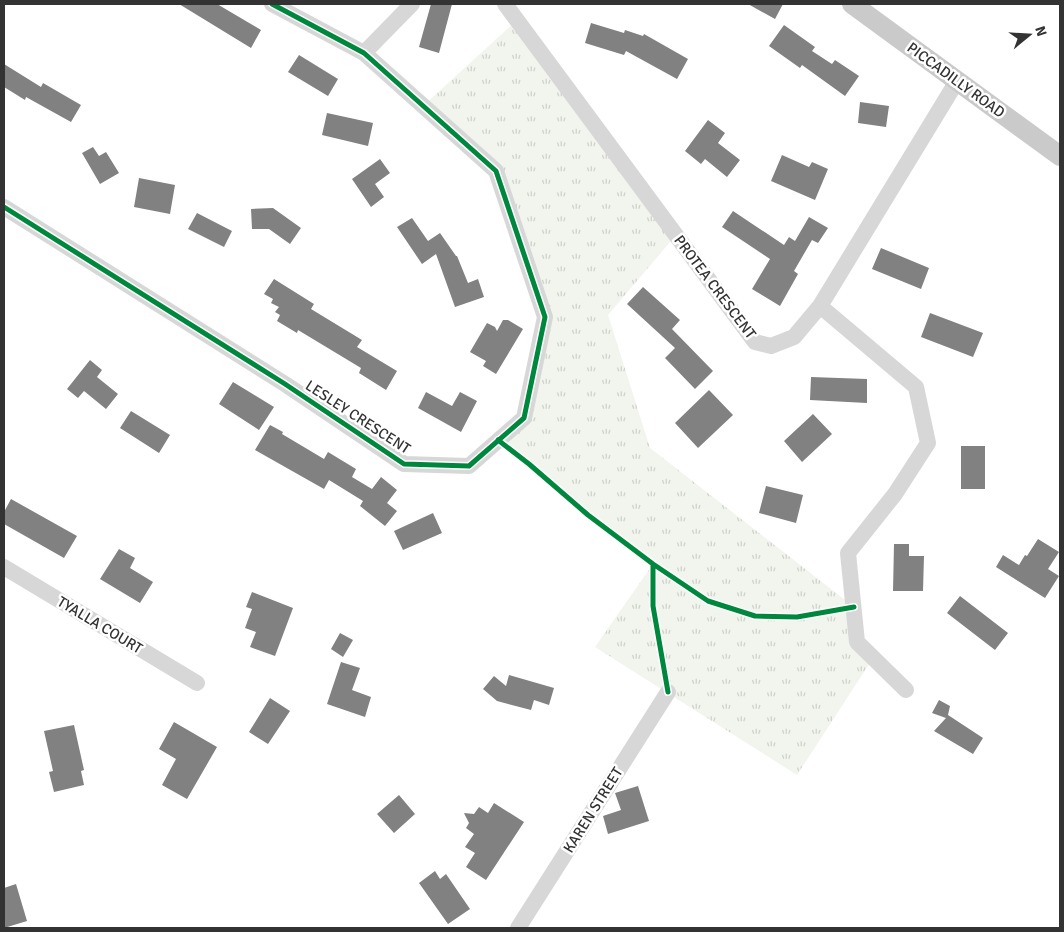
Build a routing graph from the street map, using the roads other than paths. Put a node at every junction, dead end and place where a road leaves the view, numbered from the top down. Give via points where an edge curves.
1 (272, 4) edge
2 (412, 4) edge
3 (505, 4) edge
4 (852, 4) edge
5 (364, 53) junction
6 (957, 81) junction
7 (1060, 156) edge
8 (4, 207) edge
9 (820, 306) junction
10 (4, 567) edge
11 (197, 682) dead end
12 (906, 690) dead end
13 (668, 692) dead end
14 (518, 928) edge

1 - 5 street, LESLEY CRESCENT
2 - 5 street
3 - 9 street, PROTEA CRESCENT via 755,342 771,346 794,337
4 - 6 main road, PICCADILLY ROAD
5 - 8 street, LESLEY CRESCENT via 496,171 546,317 524,418 469,466 404,464 286,384
6 - 7 main road, PICCADILLY ROAD
6 - 9 street, PROTEA CRESCENT
9 - 12 street via 916,387 928,443 895,494 848,553 857,642
10 - 11 street, TYALLA COURT
13 - 14 street, KAREN STREET

